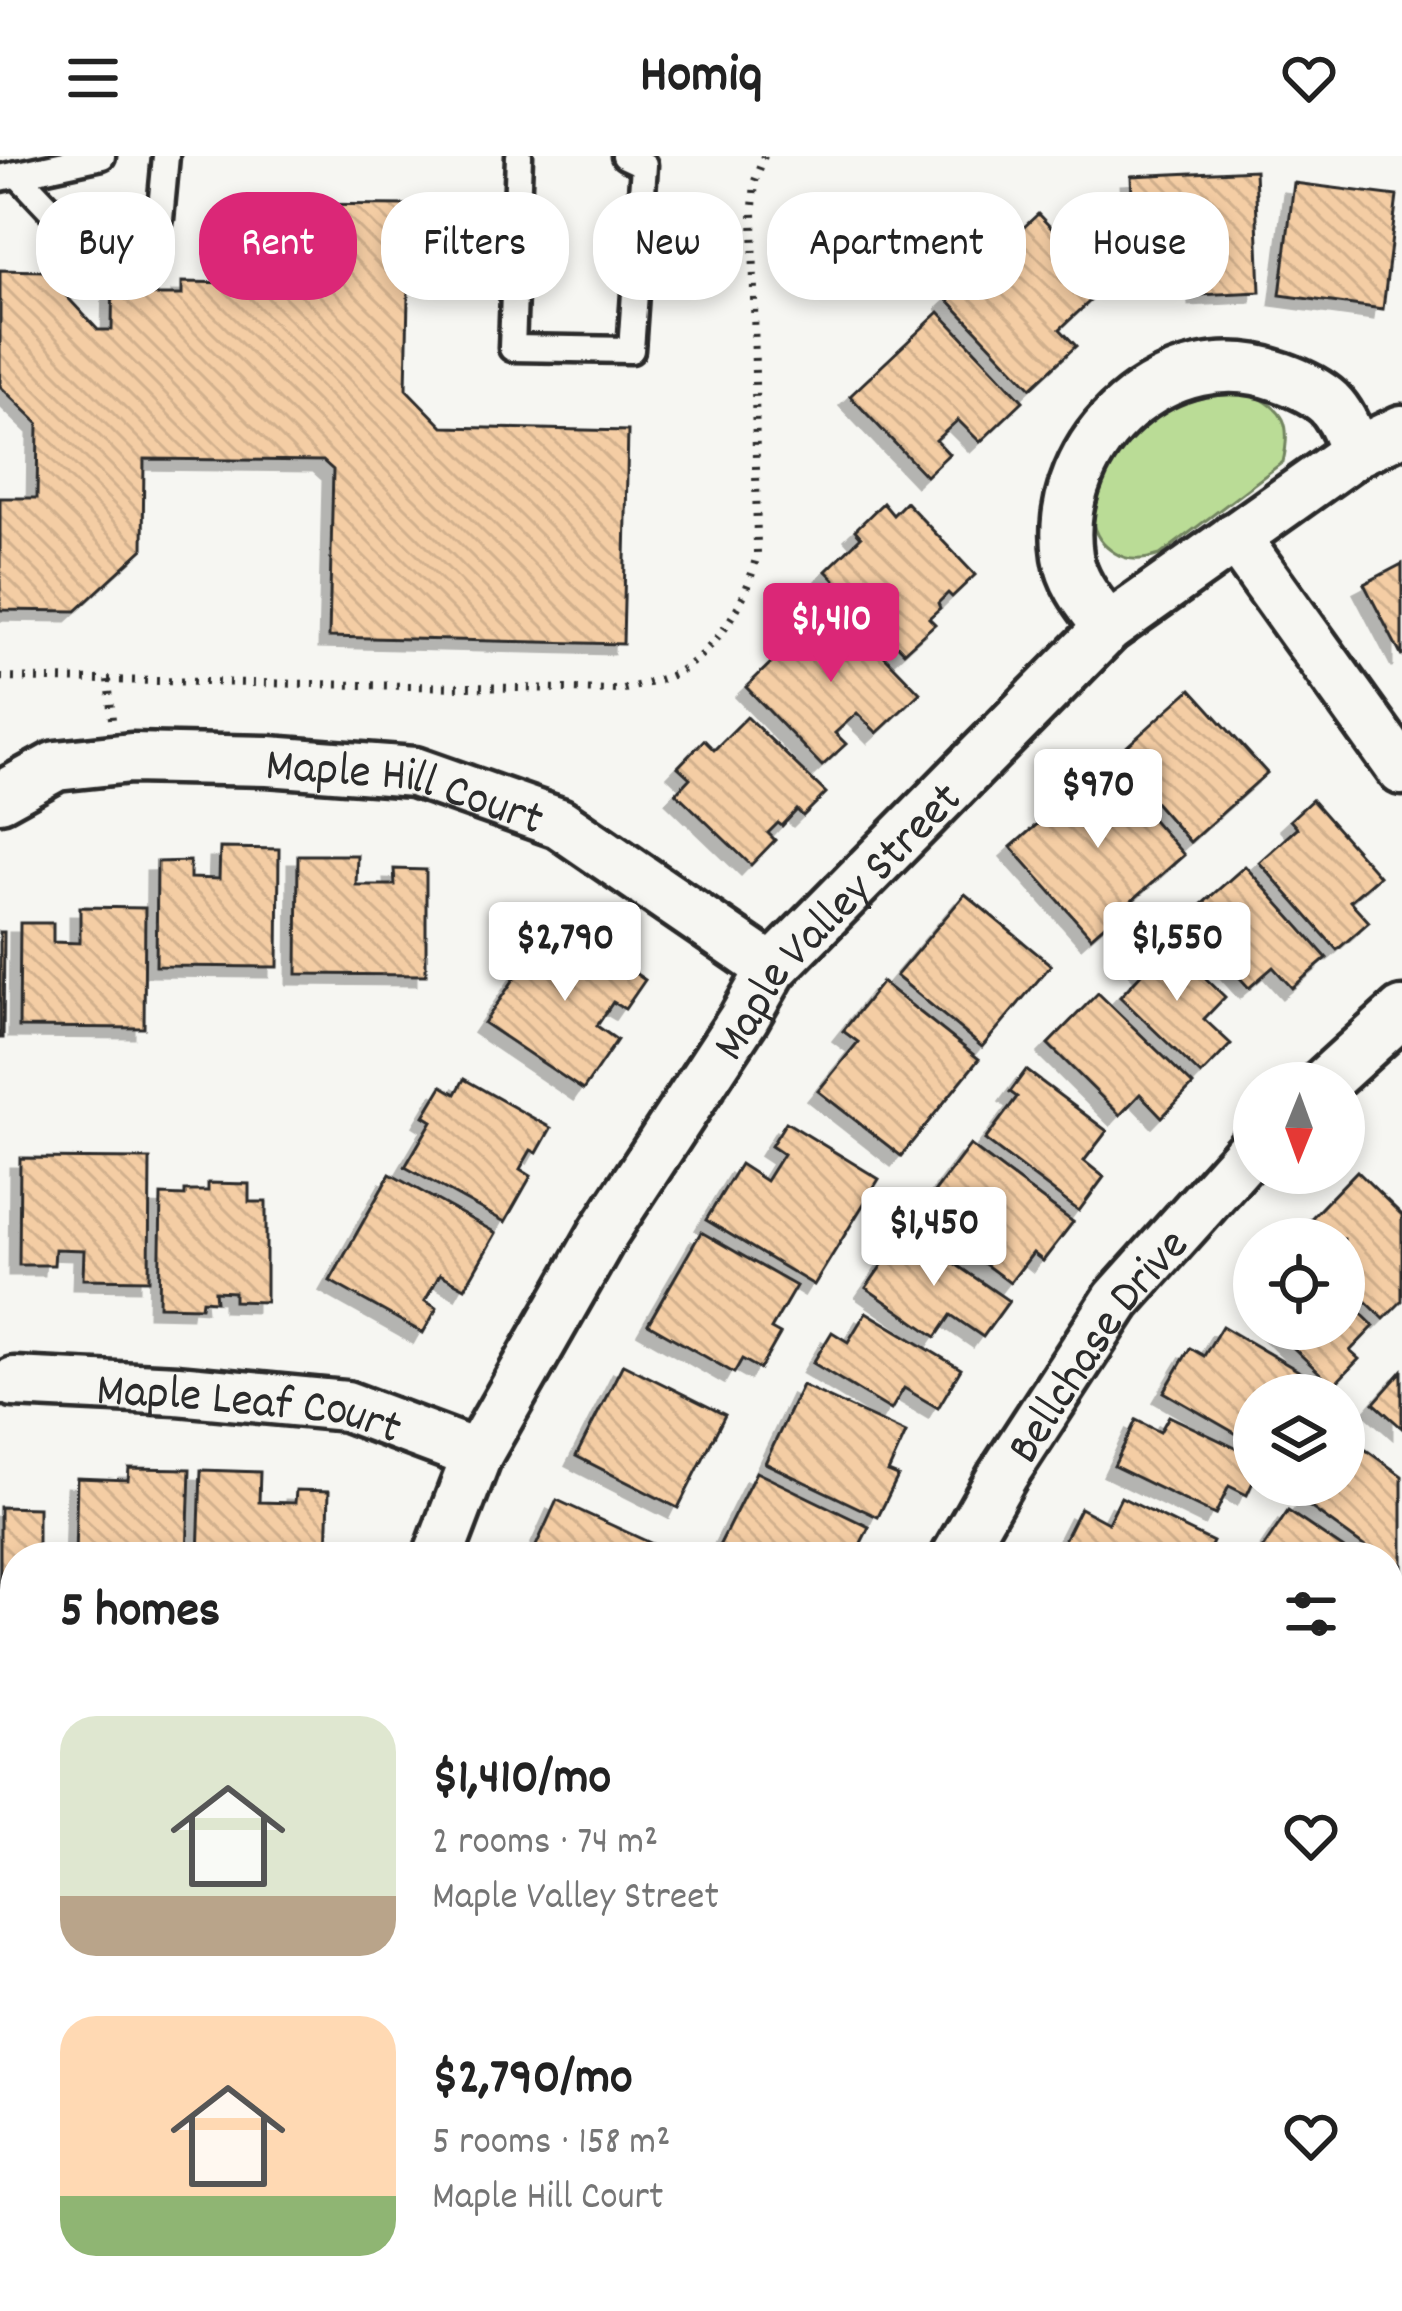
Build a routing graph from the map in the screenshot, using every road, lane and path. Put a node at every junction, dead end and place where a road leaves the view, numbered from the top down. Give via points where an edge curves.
1 (102, 156) edge
2 (166, 156) edge
3 (519, 156) edge
4 (625, 156) edge
5 (764, 156) edge
6 (9, 176) edge
7 (163, 192) edge
8 (36, 201) edge
9 (1402, 430) edge
10 (1355, 452) junction
11 (1234, 537) junction
12 (1108, 628) junction
13 (0, 678) edge
14 (108, 680) junction
15 (112, 720) dead end
16 (1402, 770) edge
17 (0, 797) edge
18 (772, 969) junction
19 (1402, 1012) edge
20 (1347, 1062) edge
21 (1233, 1170) edge
22 (14, 1382) dead end
23 (477, 1454) junction
24 (444, 1542) edge
25 (965, 1542) edge

1 - 6 lane
2 - 7 lane
3 - 4 lane via 512,348 631,350 644,165
5 - 14 path via 753,207 757,553 741,602 700,656 620,691
6 - 8 lane
9 - 10 street, Maple Valley Street
10 - 11 street, Maple Valley Street
10 - 12 street via 1327,401 1300,384 1240,367 1186,374 1125,408 1088,452 1066,522 1079,588
11 - 12 street, Maple Valley Street
11 - 16 street
12 - 18 street, Maple Valley Street
13 - 14 path
14 - 15 path
17 - 18 street, Maple Hill Court via 56,766 131,758 414,772 560,823
18 - 23 street, Maple Valley Street via 604,1232
19 - 20 street
21 - 25 street, Bellchase Drive via 1117,1300
22 - 23 street, Maple Leaf Court via 346,1406
23 - 24 street, Maple Valley Street

